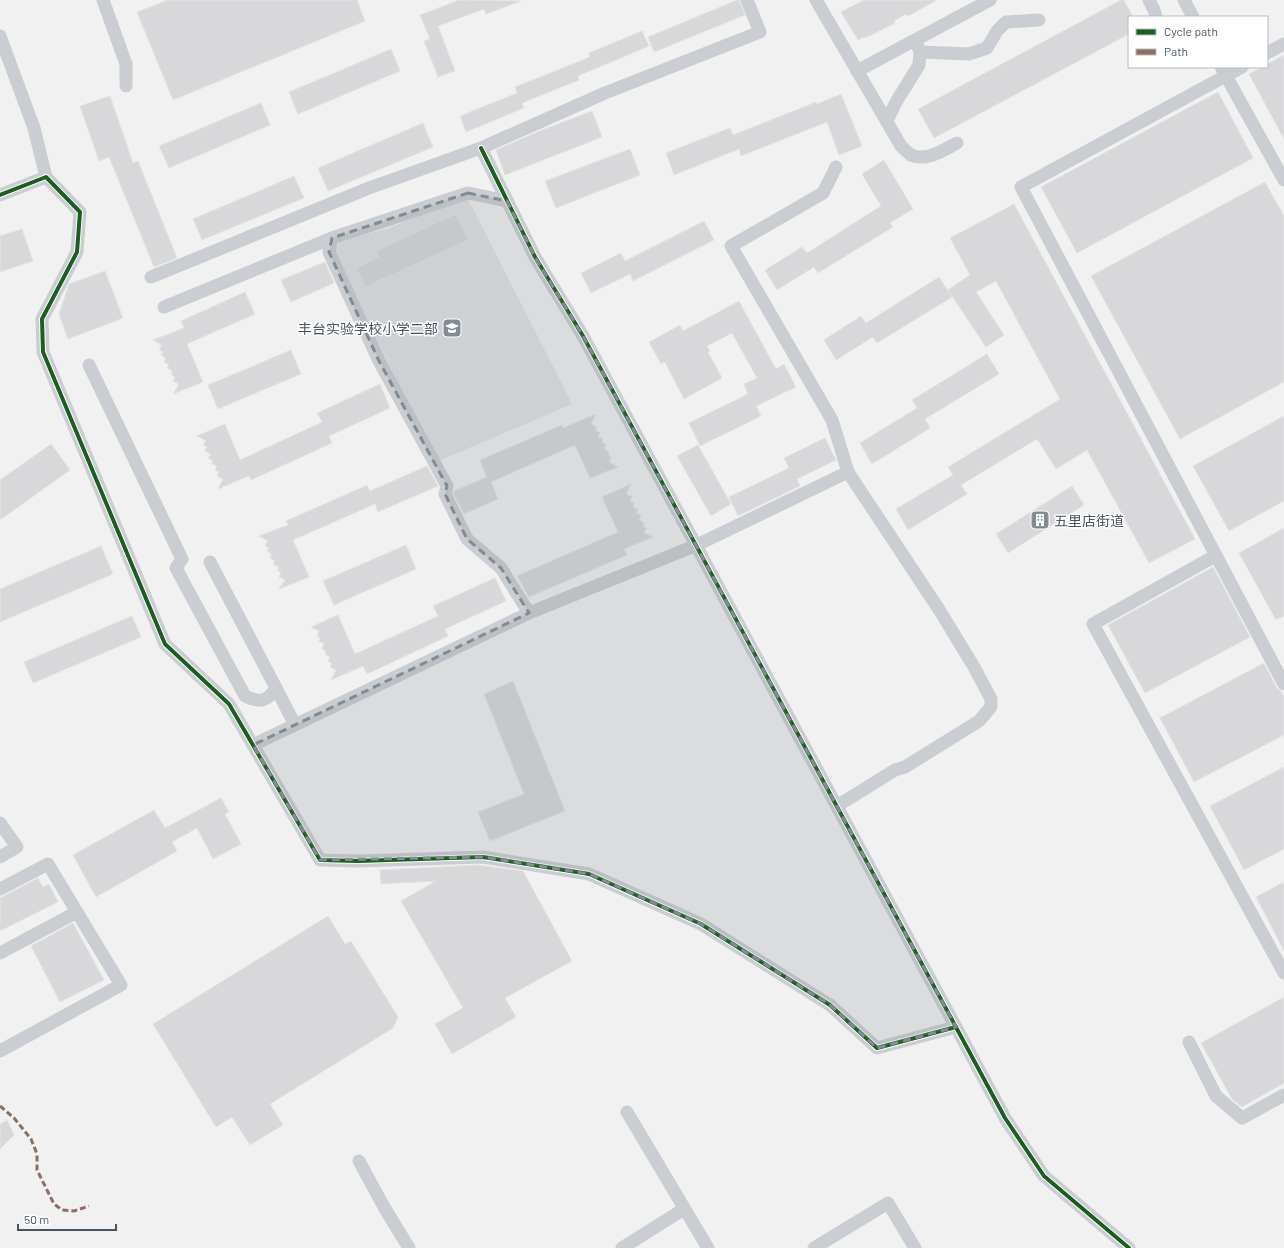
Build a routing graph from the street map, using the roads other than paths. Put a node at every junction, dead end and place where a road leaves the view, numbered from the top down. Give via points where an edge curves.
1 (102, 0) edge
2 (747, 0) edge
3 (816, 0) edge
4 (990, 0) edge
5 (1149, 0) edge
6 (1184, 0) edge
7 (1156, 16) edge
8 (1192, 16) edge
9 (1038, 20) dead end
10 (0, 36) edge
11 (916, 40) junction
12 (1284, 44) edge
13 (920, 52) junction
14 (1268, 52) edge
15 (1237, 68) edge
16 (857, 71) junction
17 (1223, 71) edge
18 (126, 86) dead end
19 (886, 121) junction
20 (957, 144) dead end
21 (481, 148) junction
22 (836, 167) dead end
23 (46, 177) junction
24 (1284, 180) edge
25 (0, 195) edge
26 (507, 201) junction
27 (332, 238) junction
28 (151, 277) dead end
29 (164, 307) dead end
30 (89, 365) dead end
31 (848, 472) junction
32 (697, 546) junction
33 (1215, 556) junction
34 (210, 562) dead end
35 (529, 613) junction
36 (1284, 684) edge
37 (276, 688) junction
38 (296, 725) junction
39 (253, 745) junction
40 (837, 806) junction
41 (0, 823) edge
42 (0, 857) edge
43 (0, 889) edge
44 (77, 912) junction
45 (0, 953) edge
46 (1284, 973) edge
47 (956, 1027) junction
48 (1189, 1042) dead end
49 (0, 1051) edge
50 (1284, 1096) edge
51 (627, 1112) dead end
52 (359, 1161) dead end
53 (684, 1208) junction
54 (409, 1248) edge
55 (622, 1248) edge
56 (708, 1248) edge
57 (814, 1248) edge
58 (915, 1248) edge
59 (1129, 1248) edge

1 - 18 street via 126,64
2 - 21 street via 760,32 605,92
3 - 16 street
4 - 11 street
5 - 7 street
6 - 8 street
9 - 13 street via 1006,22 987,48 969,54
10 - 23 street via 34,128
11 - 13 street
11 - 16 street
12 - 14 street
13 - 19 street via 919,65
15 - 17 street
16 - 19 street
17 - 24 street
17 - 33 street via 1021,186
19 - 20 street via 901,146 921,158
21 - 26 street
21 - 28 street via 369,188
22 - 31 street via 823,193 731,246 832,420
23 - 25 street
23 - 39 street via 80,212 77,252 42,319 43,352 166,644 229,704
26 - 27 street via 468,193
26 - 32 street via 534,257 583,336
27 - 29 street
27 - 35 street via 329,252 379,361 447,486 444,494 467,540 501,568
30 - 37 street via 182,560 176,568 245,696 262,700 271,696
31 - 32 street
31 - 40 street via 940,611 991,699 991,707 979,721
32 - 35 street
32 - 40 street
33 - 36 street
33 - 46 street via 1093,624
34 - 37 street
35 - 38 street
37 - 38 street
38 - 39 street
39 - 47 street via 320,860 358,862 483,857 589,874 701,924 830,1005 877,1048
40 - 47 street
41 - 42 street via 17,847
43 - 44 street via 48,864
44 - 45 street
44 - 49 street via 121,985
47 - 59 street via 1005,1118 1044,1176
48 - 50 street via 1216,1096 1242,1118
51 - 53 street
52 - 54 street
53 - 55 street
53 - 56 street
57 - 58 street via 888,1203

